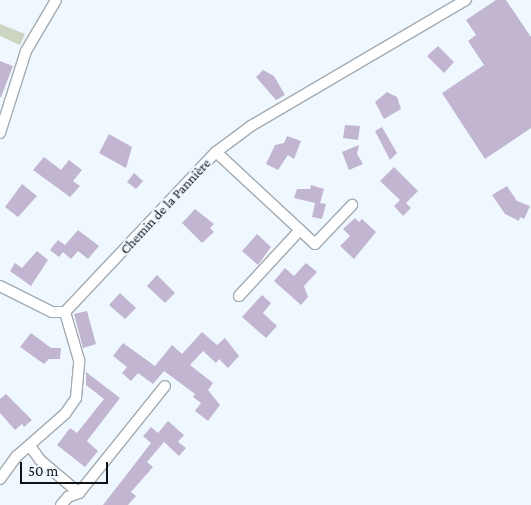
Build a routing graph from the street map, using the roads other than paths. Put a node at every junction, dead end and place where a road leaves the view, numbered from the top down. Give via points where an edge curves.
1 (56, 0) edge
2 (466, 0) edge
3 (0, 133) edge
4 (216, 152) junction
5 (352, 205) dead end
6 (300, 230) junction
7 (0, 286) edge
8 (239, 296) dead end
9 (65, 312) junction
10 (165, 386) dead end
11 (30, 446) junction
12 (0, 478) edge
13 (79, 492) junction
14 (61, 505) edge

1 - 3 street via 26,51
2 - 4 street, Chemin de la Pannière via 251,126
4 - 6 street
4 - 9 street, Chemin de la Pannière
5 - 6 street via 315,244
6 - 8 street
7 - 9 street via 52,312
9 - 11 street via 79,360 76,398 65,414
10 - 13 street
11 - 12 street via 16,456
11 - 13 street via 40,460
13 - 14 street

